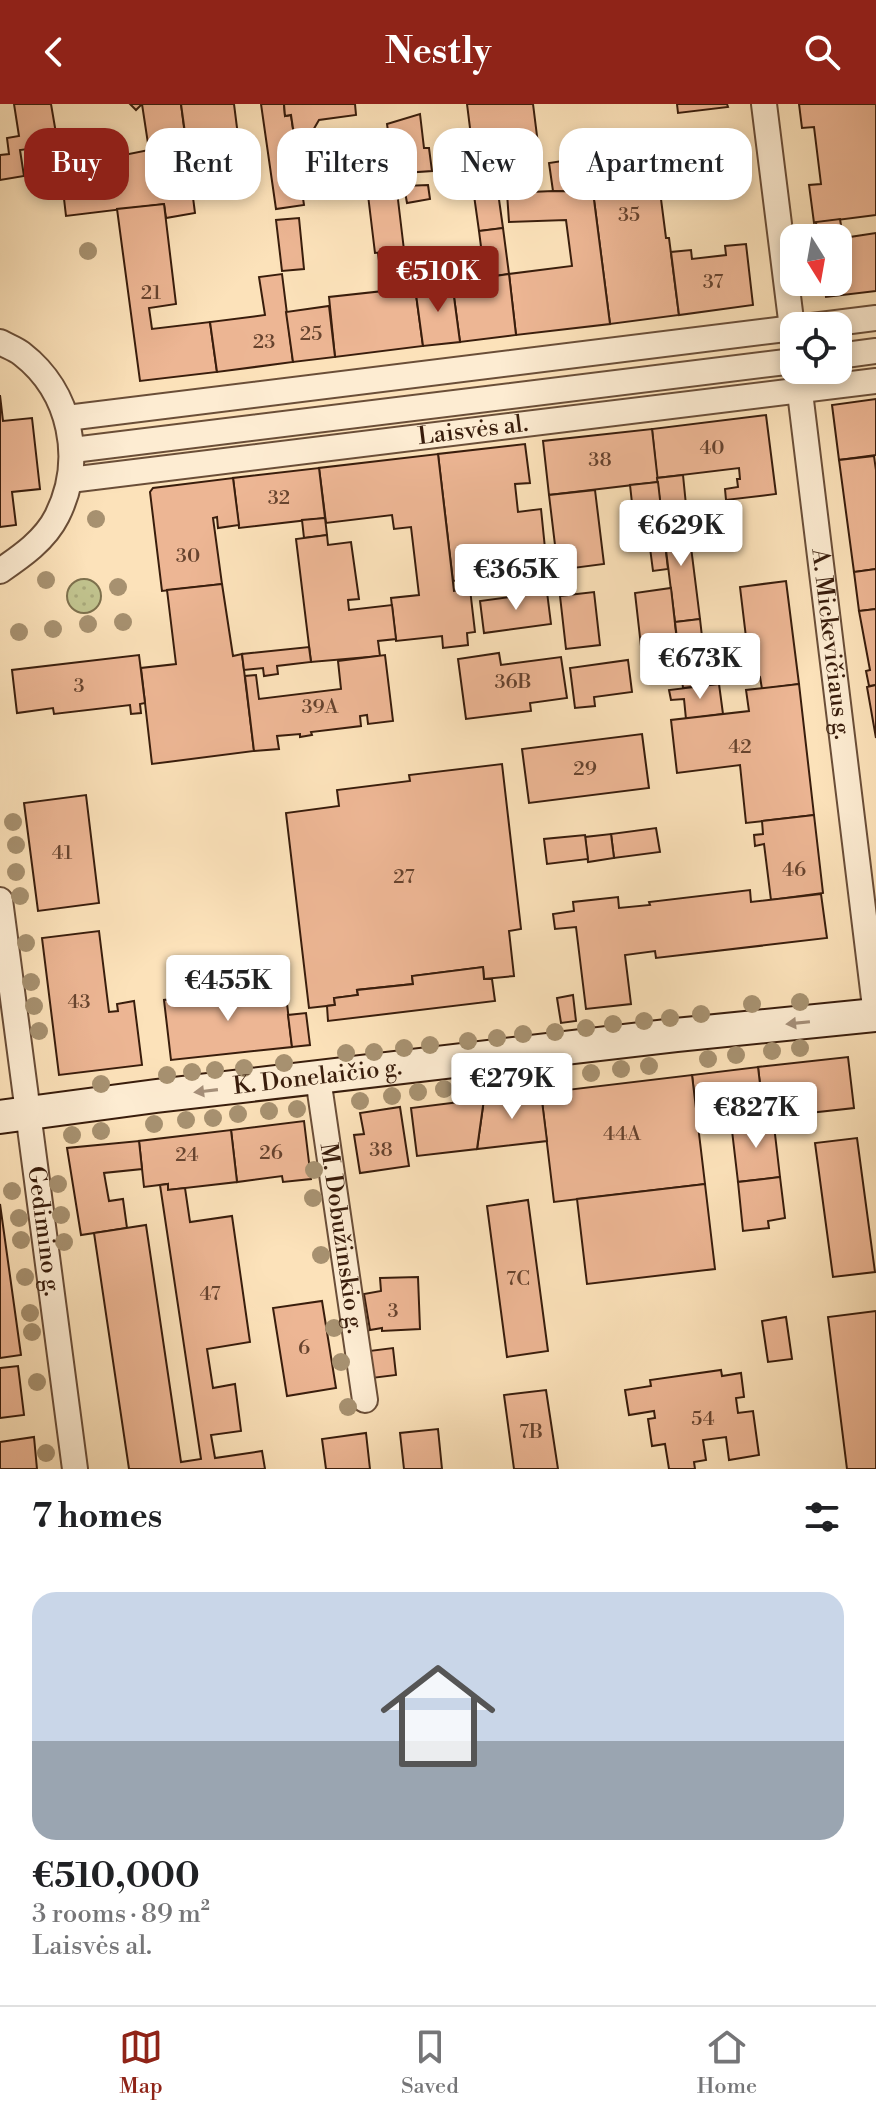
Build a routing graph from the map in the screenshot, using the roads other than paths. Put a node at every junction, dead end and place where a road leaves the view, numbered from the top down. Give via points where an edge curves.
1 (764, 104) edge
2 (795, 312) edge
3 (876, 318) edge
4 (852, 323) edge
5 (780, 335) edge
6 (0, 342) edge
7 (876, 351) edge
8 (852, 354) edge
9 (780, 363) edge
10 (852, 381) edge
11 (876, 381) edge
12 (780, 382) edge
13 (798, 384) edge
14 (67, 418) junction
15 (73, 450) junction
16 (70, 480) junction
17 (0, 571) edge
18 (0, 900) edge
19 (876, 1015) edge
20 (318, 1078) junction
21 (14, 1116) edge
22 (365, 1400) dead end
23 (75, 1469) edge

1 - 2 street
3 - 4 street
5 - 14 street
6 - 14 street via 21,353 49,382
7 - 8 street
9 - 15 street, Laisvės al.
10 - 11 street, Laisvės al.
12 - 16 street, Laisvės al.
13 - 19 street, A. Mickevičiaus g.
14 - 15 street
15 - 16 street
16 - 17 street via 57,517 32,549
18 - 21 street, Gedimino g.
19 -> 20 street, K. Donelaičio g.
20 -> 21 street, K. Donelaičio g.
20 - 22 street, M. Dobužinskio g.
21 - 23 street, Gedimino g.

